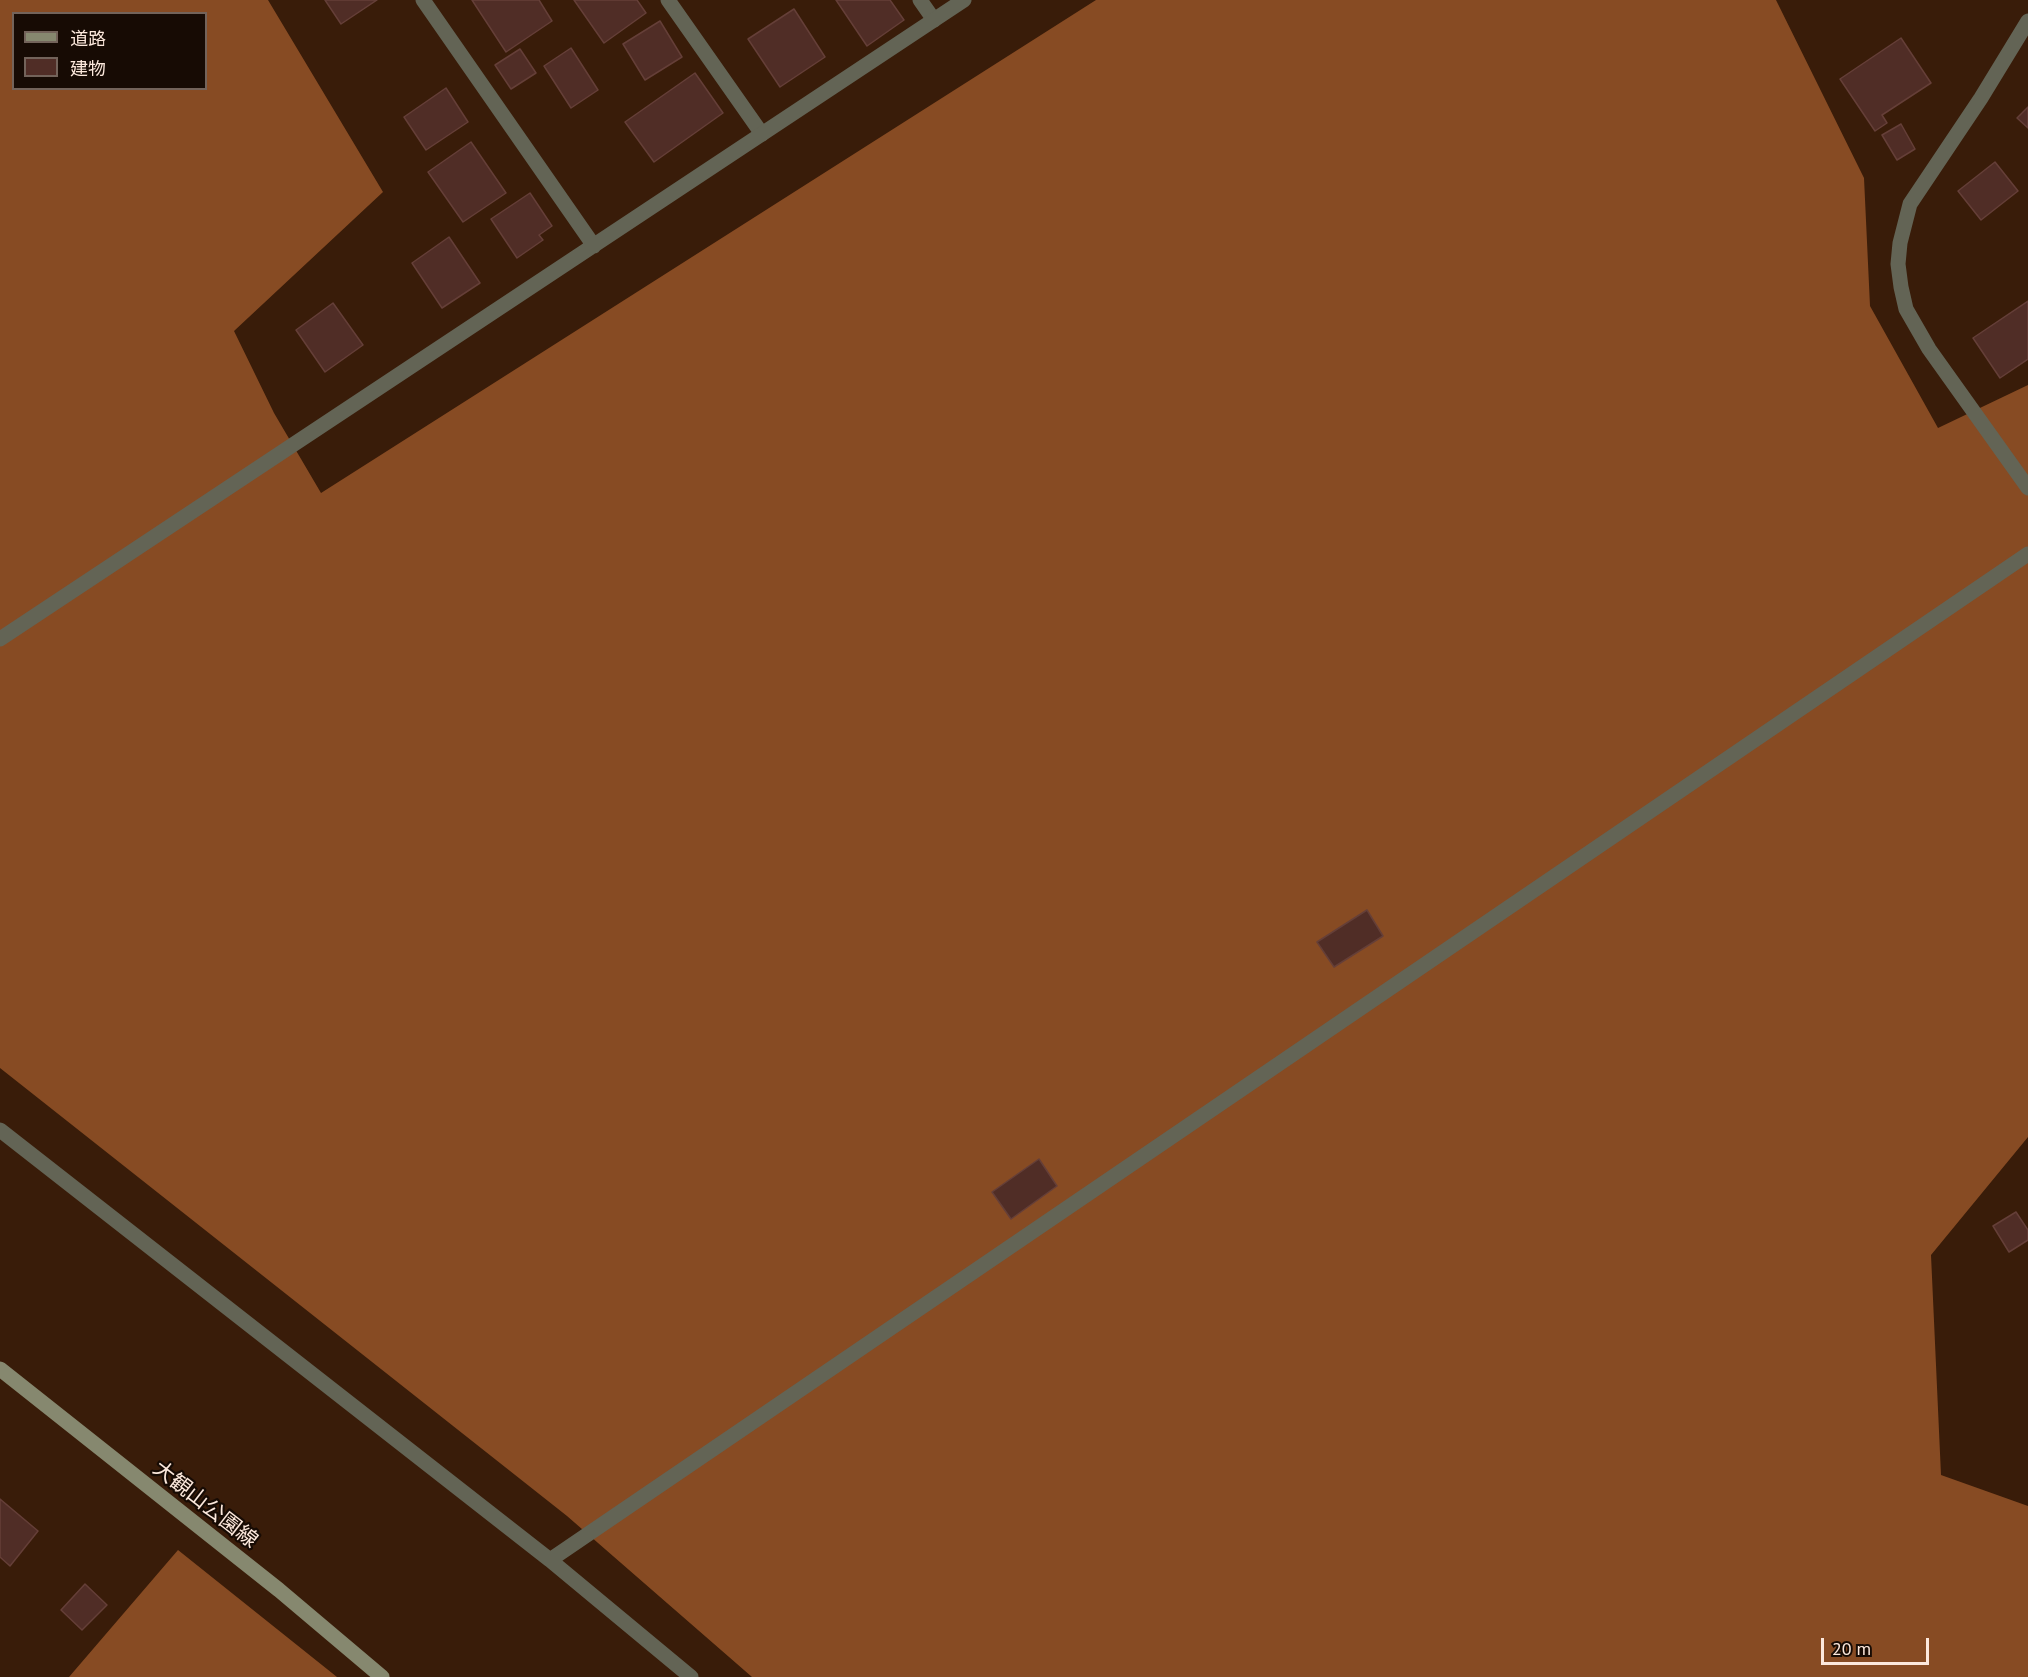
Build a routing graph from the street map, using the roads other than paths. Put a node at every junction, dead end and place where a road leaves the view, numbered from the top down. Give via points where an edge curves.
1 (423, 0) edge
2 (668, 0) edge
3 (920, 0) edge
4 (964, 0) edge
5 (934, 20) junction
6 (2028, 21) edge
7 (762, 134) junction
8 (594, 246) junction
9 (2028, 488) edge
10 (2028, 554) edge
11 (0, 639) edge
12 (0, 1130) edge
13 (0, 1369) edge
14 (550, 1560) junction
15 (382, 1677) edge
16 (691, 1677) edge

1 - 8 street
2 - 7 street
3 - 5 street
4 - 5 street
5 - 7 street
6 - 9 street via 1910,204 1898,264 1906,309 1929,349
7 - 8 street
8 - 11 street
10 - 14 street
12 - 14 street
13 - 15 main road, 大観山公園線 via 279,1590
14 - 16 street

